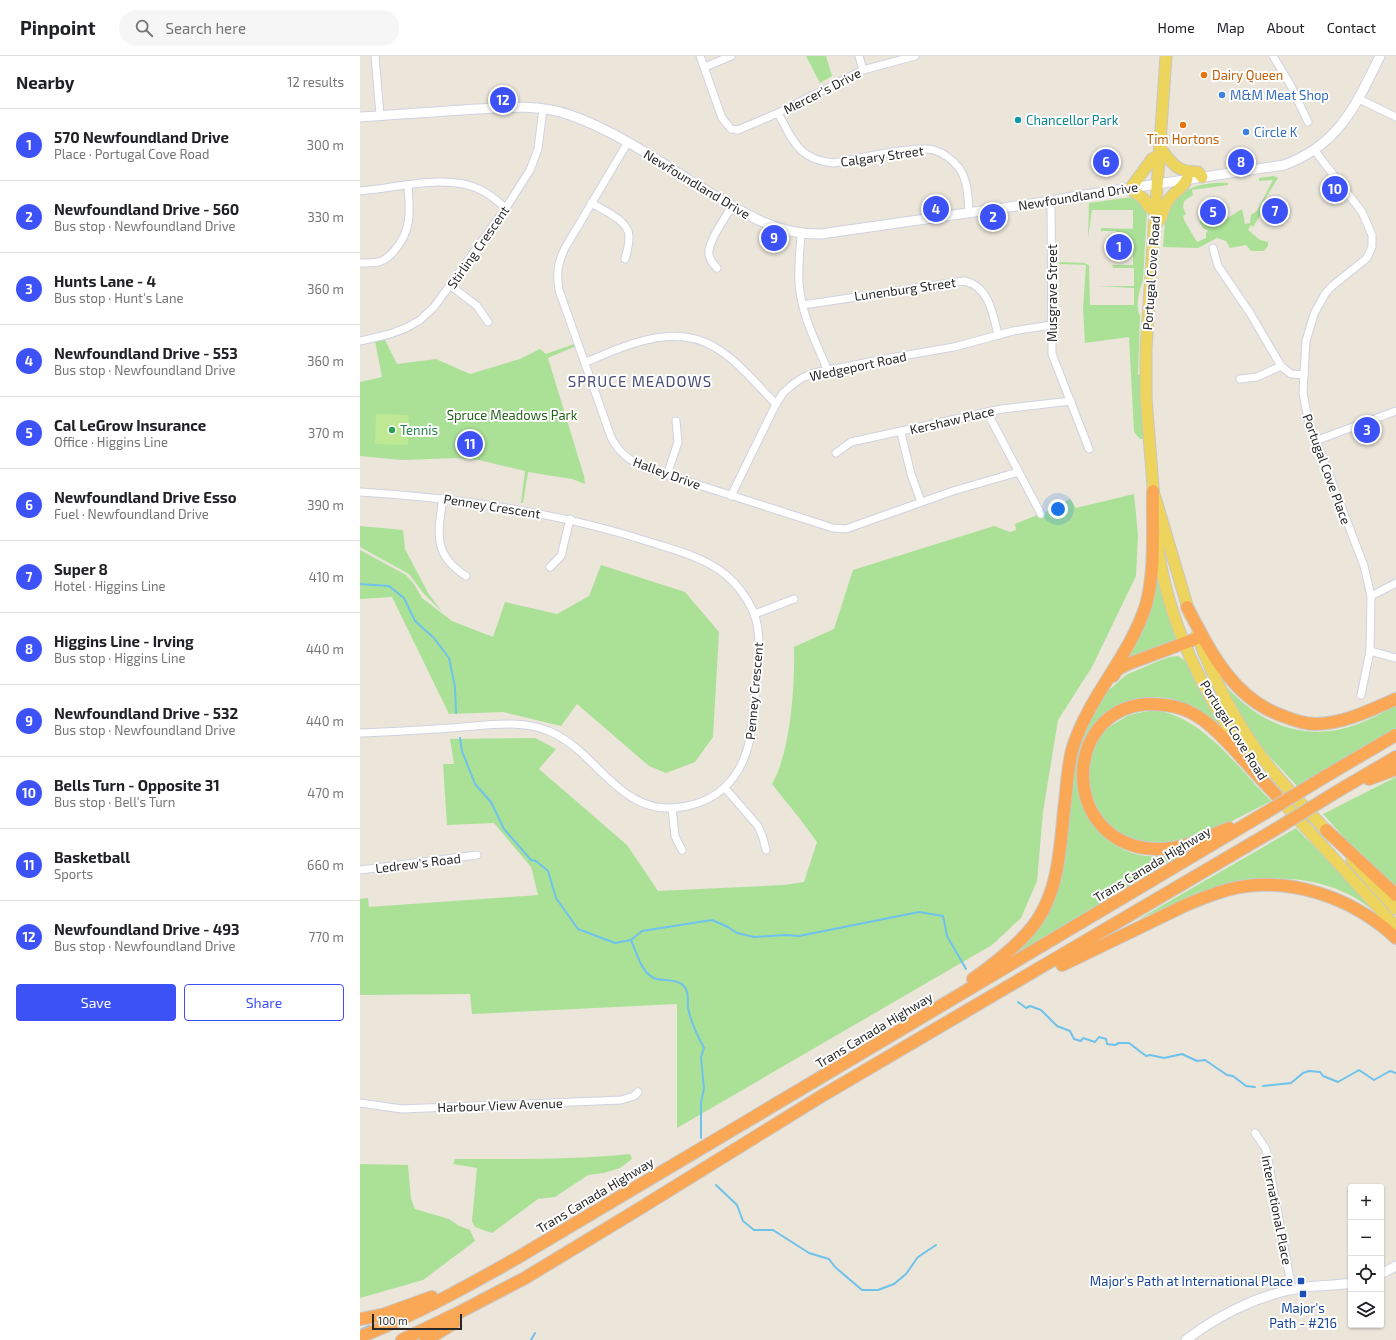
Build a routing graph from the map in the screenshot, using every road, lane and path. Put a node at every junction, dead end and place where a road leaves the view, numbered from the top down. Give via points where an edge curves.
1 (375, 56) edge
2 (700, 56) edge
3 (731, 56) edge
4 (859, 56) edge
5 (915, 56) edge
6 (1166, 56) edge
7 (1273, 56) edge
8 (1380, 56) edge
9 (705, 67) junction
10 (863, 70) junction
11 (1359, 98) junction
12 (543, 109) junction
13 (778, 113) junction
14 (380, 115) junction
15 (360, 116) edge
16 (1396, 117) edge
17 (1308, 122) dead end
18 (628, 142) junction
19 (1160, 151) junction
20 (1315, 151) junction
21 (1202, 177) junction
22 (1187, 180) junction
23 (1157, 184) junction
24 (408, 186) junction
25 (1130, 189) junction
26 (360, 191) edge
27 (1051, 202) junction
28 (591, 203) junction
29 (732, 206) junction
30 (506, 208) junction
31 (969, 212) junction
32 (1155, 212) junction
33 (1154, 226) junction
34 (801, 234) junction
35 (1213, 248) dead end
36 (625, 259) dead end
37 (360, 263) edge
38 (717, 268) dead end
39 (450, 286) junction
40 (803, 304) junction
41 (488, 322) dead end
42 (1051, 325) junction
43 (998, 335) junction
44 (360, 341) edge
45 (586, 362) junction
46 (1281, 366) junction
47 (828, 371) junction
48 (1304, 376) junction
49 (1240, 379) dead end
50 (1071, 401) junction
51 (776, 404) junction
52 (1396, 410) edge
53 (987, 412) junction
54 (676, 421) dead end
55 (901, 433) junction
56 (1315, 441) junction
57 (1089, 449) dead end
58 (836, 453) dead end
59 (1018, 472) junction
60 (667, 475) junction
61 (1153, 491) junction
62 (360, 492) edge
63 (731, 496) junction
64 (443, 498) junction
65 (921, 502) junction
66 (1040, 514) dead end
67 (570, 519) junction
68 (550, 567) dead end
69 (466, 576) dead end
70 (1396, 583) edge
71 (1371, 596) junction
72 (794, 599) dead end
73 (1187, 607) junction
74 (755, 614) junction
75 (1198, 638) junction
76 (1184, 643) junction
77 (1370, 651) junction
78 (1396, 658) edge
79 (1102, 690) junction
80 (1361, 695) dead end
81 (1396, 699) edge
82 (360, 733) edge
83 (1396, 735) edge
84 (1396, 757) edge
85 (1396, 769) edge
86 (725, 788) junction
87 (1338, 791) junction
88 (1276, 795) junction
89 (672, 808) junction
90 (1265, 813) junction
91 (1326, 830) junction
92 (682, 850) dead end
93 (766, 850) dead end
94 (477, 855) dead end
95 (360, 870) edge
96 (1396, 895) edge
97 (1396, 909) edge
98 (1396, 927) edge
99 (1396, 938) edge
100 (1017, 982) junction
101 (906, 1027) junction
102 (638, 1092) dead end
103 (360, 1103) edge
104 (1255, 1133) dead end
105 (517, 1258) junction
106 (1396, 1266) edge
107 (1384, 1272) edge
108 (1348, 1283) edge
109 (1292, 1290) junction
110 (502, 1291) junction
111 (360, 1319) edge
112 (360, 1337) edge
113 (402, 1340) edge
114 (426, 1340) edge
115 (1186, 1340) edge

1 - 14 street
2 - 9 street
3 - 9 street
4 - 10 street
5 - 10 street, Mercer's Drive
6 - 19 main road, Portugal Cove Road
7 - 17 street
8 - 11 street, Newfoundland Drive
9 - 13 street, Mercer's Drive via 722,118 731,129 743,129
10 - 13 street, Mercer's Drive
11 - 16 street
11 - 20 street, Newfoundland Drive via 1338,130
12 - 14 street, Newfoundland Drive via 493,108
12 - 18 street, Newfoundland Drive via 562,112 588,122
12 - 30 street, Stirling Crescent via 535,159
13 - 31 street, Calgary Street via 799,150 810,158 822,162 918,149 933,150 944,155 959,168 964,178
14 - 15 street, Newfoundland Drive
18 - 28 street, Halley Drive
18 - 29 street, Newfoundland Drive
19 - 21 main road via 1177,168 1186,172 1198,172
19 - 23 main road, Portugal Cove Road
19 - 25 main road
20 - 21 street, Newfoundland Drive via 1280,166
20 - 48 street, Portugal Cove Place via 1362,212 1371,228 1373,243 1367,258 1331,287 1317,307 1306,341
21 - 22 street, Newfoundland Drive
22 - 23 street, Newfoundland Drive
22 - 33 main road via 1167,201 1162,218
23 - 25 street, Newfoundland Drive
23 - 32 main road, Portugal Cove Road
24 - 26 street
24 - 30 street via 438,182 464,184 482,190
24 - 37 street via 409,220 400,244 378,262
25 - 27 street, Newfoundland Drive
25 - 32 main road via 1143,198
27 - 31 street, Newfoundland Drive
27 - 42 street, Musgrave Street
28 - 36 street via 622,222 627,228 629,238
28 - 45 street, Halley Drive via 560,259 557,276 559,290
29 - 34 street, Newfoundland Drive via 769,226
29 - 38 street via 709,250 710,258
30 - 39 street, Stirling Crescent
31 - 34 street, Newfoundland Drive via 821,234
32 - 33 main road, Portugal Cove Road
33 - 61 main road, Portugal Cove Road via 1146,348 1146,398
34 - 40 street via 799,283
35 - 46 street via 1218,266 1250,313
39 - 41 street via 477,306
39 - 44 street, Stirling Crescent via 434,307 414,324 390,334
40 - 43 street, Lunenburg Street via 964,281 980,288 986,296
40 - 47 street
42 - 43 street, Wedgeport Road
42 - 50 street, Musgrave Street via 1052,354
43 - 47 street, Wedgeport Road via 954,348
45 - 51 street via 643,341 662,336 681,336 717,348
45 - 60 street, Halley Drive via 616,447 634,463
46 - 48 street via 1291,374
46 - 49 street via 1257,377
47 - 51 street, Wedgeport Road via 802,378 783,393
48 - 56 street, Portugal Cove Place via 1305,408
50 - 53 street, Kershaw Place
50 - 57 street, Musgrave Street
51 - 63 street, Wedgeport Road
52 - 56 street
53 - 55 street, Kershaw Place
53 - 59 street
54 - 60 street via 678,442
55 - 58 street, Kershaw Place via 852,442
55 - 65 street
56 - 71 street, Portugal Cove Place via 1364,566
59 - 65 street, Halley Drive
59 - 66 street
60 - 63 street, Halley Drive
61 - 73 main road, Portugal Cove Road
61 - 76 main road, Portugal Cove Road via 1160,562
61 - 79 highway via 1151,582 1146,606
62 - 64 street, Penney Crescent
63 - 65 street, Halley Drive via 833,528 846,529
64 - 67 street, Penney Crescent via 516,508
64 - 69 street via 438,530 440,545 452,567
67 - 68 street via 561,556
67 - 74 street, Penney Crescent via 640,539 709,564 727,575
70 - 71 street
71 - 77 street, Portugal Cove Place
72 - 74 street
73 - 75 main road, Portugal Cove Road
73 - 81 highway via 1211,653 1228,677 1241,692 1275,714 1316,724 1366,713
74 - 86 street, Penney Crescent via 759,651 751,739 740,769
75 - 76 highway
75 - 91 main road, Portugal Cove Road via 1242,729 1284,786
76 - 79 highway via 1118,669
76 - 88 main road, Portugal Cove Road via 1224,720
77 - 78 street
77 - 80 street, Portugal Cove Place
79 - 101 highway via 1082,724 1073,748 1058,865 1052,890 1042,912 1029,931 1005,956
82 - 89 street, Penney Crescent via 522,725 546,730 570,743 628,796 649,805
83 - 90 highway, Trans Canada Highway, bridge
84 - 87 highway
85 - 87 highway
86 - 89 street, Penney Crescent via 700,802
86 - 93 street via 758,826
87 - 100 highway, bridge
88 - 90 highway via 1212,726 1197,715 1162,704 1140,705 1121,712 1105,722 1094,736 1085,755 1082,774 1087,805 1108,832 1124,842 1141,848 1178,847
88 - 98 main road, Portugal Cove Road
89 - 92 street via 675,836
90 - 101 highway, Trans Canada Highway
91 - 96 highway
91 - 97 main road, Portugal Cove Road
94 - 95 street, Ledrew's Road
99 - 100 highway via 1367,915 1326,895 1279,886 1243,887 1186,905 1032,980
100 - 110 highway via 820,1097
101 - 105 highway, Trans Canada Highway
102 - 103 street, Harbour View Avenue via 621,1100 456,1107 402,1108
104 - 109 street, International Place via 1266,1149
105 - 111 highway via 457,1287 404,1308 374,1318
105 - 112 highway, Trans Canada Highway via 398,1322
106 - 107 street
108 - 109 street
109 - 115 street via 1253,1302 1225,1315
110 - 113 highway
110 - 114 highway via 497,1298

